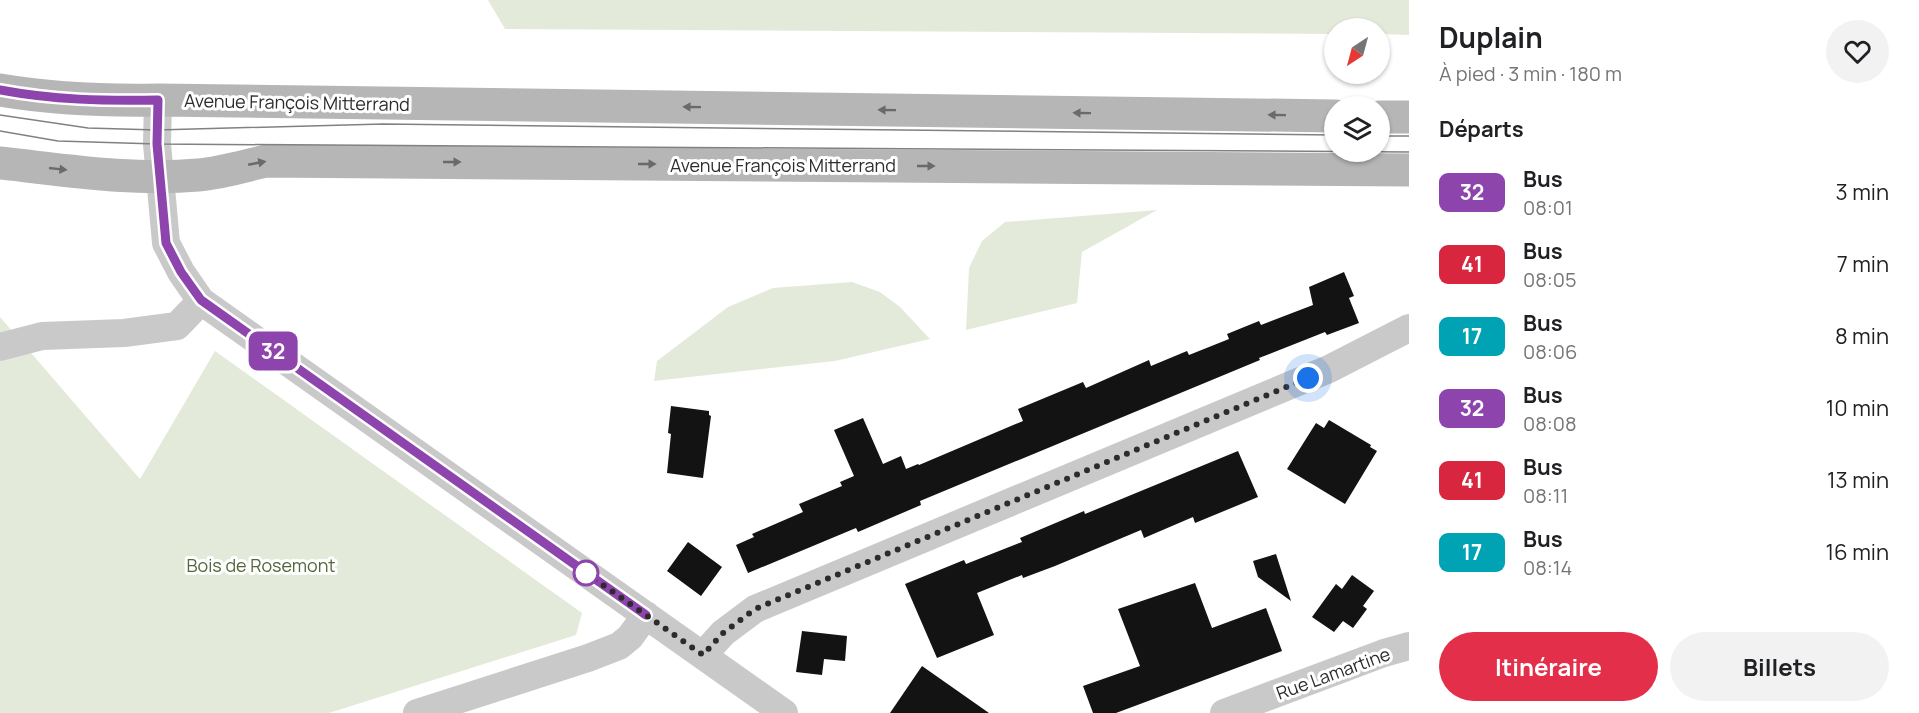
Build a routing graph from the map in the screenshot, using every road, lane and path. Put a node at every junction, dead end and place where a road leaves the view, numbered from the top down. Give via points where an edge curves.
1 (0, 90) edge
2 (158, 100) junction
3 (1324, 116) edge
4 (1390, 117) edge
5 (1409, 117) edge
6 (0, 163) edge
7 (1409, 170) edge
8 (159, 177) junction
9 (201, 300) junction
10 (1406, 339) edge
11 (0, 347) edge
12 (646, 615) junction
13 (1409, 646) edge
14 (703, 655) junction
15 (417, 713) edge
16 (784, 713) edge
17 (1224, 713) edge

1 - 2 main road, Avenue François Mitterrand via 92,101
3 -> 2 main road, Avenue François Mitterrand
2 - 8 street
4 - 5 main road
6 -> 8 main road, Avenue François Mitterrand
8 -> 7 main road, Avenue François Mitterrand via 200,175 266,161
8 - 9 street via 166,243
9 - 11 street via 177,326 124,333 42,336
9 - 12 street
10 - 14 street via 755,609 723,633
12 - 14 street
12 - 15 street via 619,646
13 - 17 street, Rue Lamartine
14 - 16 street

